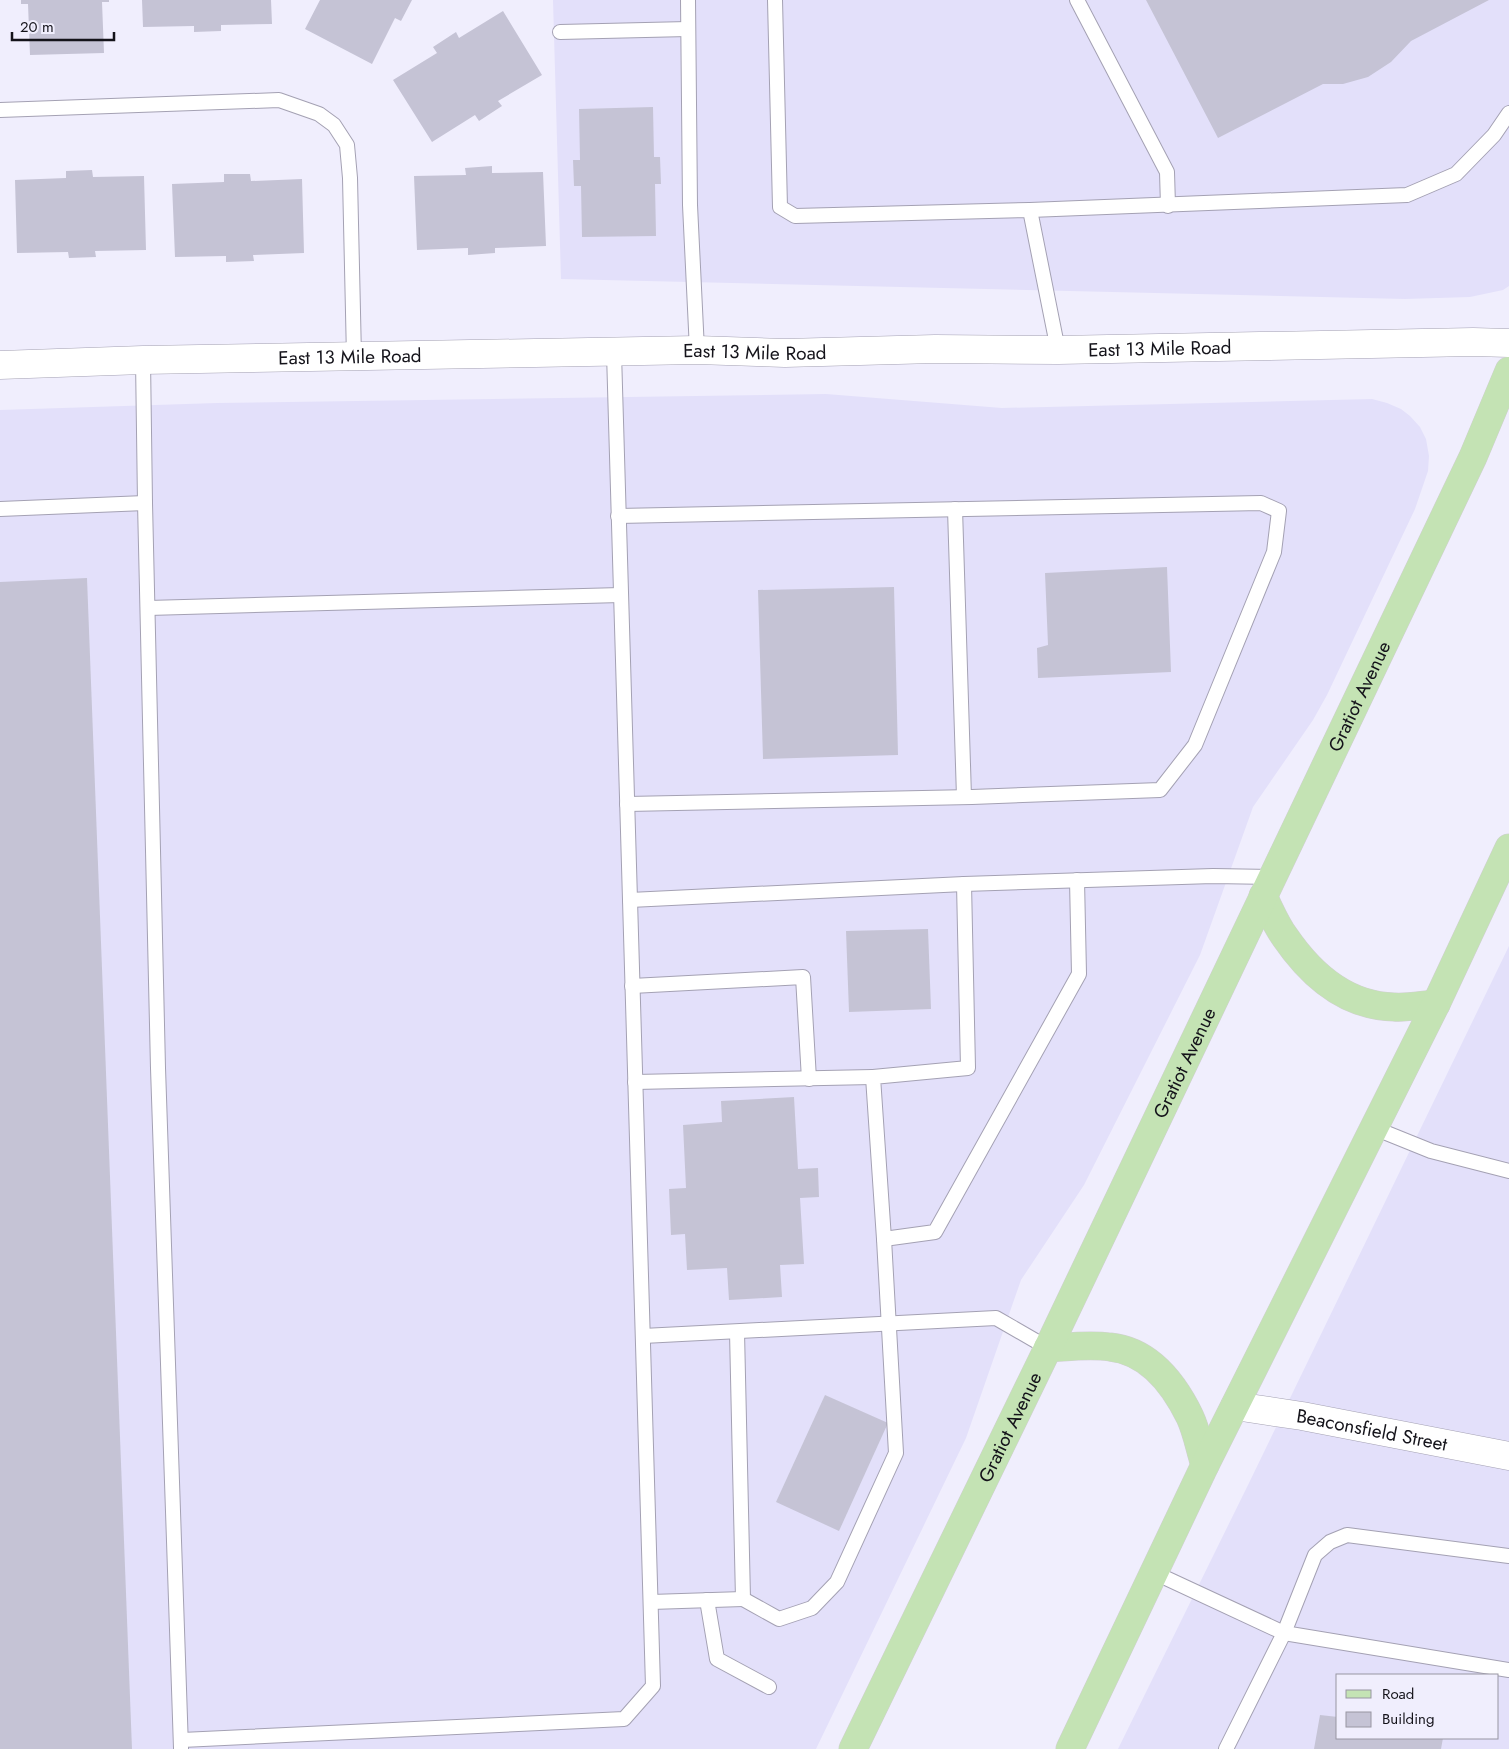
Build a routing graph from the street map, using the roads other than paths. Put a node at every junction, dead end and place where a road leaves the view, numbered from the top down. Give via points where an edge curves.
1 (688, 0) edge
2 (775, 0) edge
3 (1077, 0) edge
4 (688, 29) junction
5 (560, 32) dead end
6 (0, 110) edge
7 (1509, 113) edge
8 (1168, 206) junction
9 (1030, 210) junction
10 (1509, 343) edge
11 (697, 350) junction
12 (1058, 350) junction
13 (614, 353) junction
14 (354, 357) junction
15 (143, 360) junction
16 (0, 364) edge
17 (1509, 371) edge
18 (145, 503) junction
19 (0, 509) edge
20 (955, 509) junction
21 (618, 516) junction
22 (621, 595) junction
23 (148, 608) junction
24 (964, 797) junction
25 (627, 804) junction
26 (1509, 848) edge
27 (1077, 880) junction
28 (964, 884) junction
29 (1268, 887) junction
30 (630, 900) junction
31 (632, 986) junction
32 (1436, 1004) junction
33 (873, 1077) junction
34 (809, 1078) junction
35 (635, 1082) junction
36 (1374, 1128) junction
37 (1509, 1171) edge
38 (884, 1239) junction
39 (887, 1324) junction
40 (737, 1332) junction
41 (643, 1336) junction
42 (1048, 1348) junction
43 (1235, 1406) junction
44 (1509, 1456) edge
45 (1205, 1465) junction
46 (1509, 1556) edge
47 (1155, 1573) junction
48 (743, 1599) junction
49 (707, 1600) junction
50 (651, 1602) junction
51 (1284, 1633) junction
52 (1509, 1670) edge
53 (768, 1687) dead end
54 (182, 1744) edge
55 (854, 1749) edge
56 (1070, 1749) edge
57 (1226, 1749) edge

1 - 4 lane
2 - 9 lane via 780,207 795,216
3 - 8 lane via 1167,172
4 - 5 lane
4 - 11 lane via 690,205
6 - 14 lane via 279,100 319,114 334,125 347,145
7 - 8 lane via 1494,135 1456,174 1407,196
8 - 9 lane
9 - 12 lane
10 - 12 main road, East 13 Mile Road
11 - 12 main road, East 13 Mile Road via 785,353
11 - 13 main road, East 13 Mile Road
13 - 14 main road, East 13 Mile Road
13 - 21 lane
14 - 15 main road, East 13 Mile Road
15 - 16 main road, East 13 Mile Road
15 - 18 lane
17 - 29 main road, Gratiot Avenue via 1473,457
18 - 19 lane
18 - 23 lane
20 - 21 lane
20 - 24 lane
20 - 24 lane via 1261,503 1279,511 1274,552 1195,745 1160,790
21 - 22 lane
22 - 23 lane
22 - 25 lane
23 - 54 lane via 158,1068
24 - 25 lane
25 - 30 lane
26 - 32 main road
27 - 28 lane
27 - 29 lane via 1212,876
27 - 38 lane via 1079,974 935,1232
28 - 30 lane
28 - 33 lane via 968,1068
29 - 32 main road via 1284,936 1308,967 1337,991 1363,1003 1394,1008
29 - 42 main road, Gratiot Avenue
30 - 31 lane
31 - 34 lane via 803,977
31 - 35 lane
32 - 36 main road
33 - 34 lane
33 - 38 lane
34 - 35 lane
35 - 41 lane
36 - 37 lane via 1430,1151
36 - 43 main road
38 - 39 lane
39 - 40 lane
39 - 42 lane via 996,1318
39 - 48 lane via 896,1453 837,1582 812,1608 779,1619
40 - 41 lane
40 - 48 lane
41 - 50 lane
42 - 45 main road via 1083,1345 1111,1347 1137,1354 1157,1369 1176,1392 1191,1419
42 - 55 main road, Gratiot Avenue
43 - 44 main road, Beaconsfield Street
43 - 45 main road
45 - 47 main road
46 - 51 lane via 1346,1534 1330,1542 1316,1555
47 - 51 lane
47 - 56 main road
48 - 49 lane
49 - 50 lane
49 - 53 lane via 717,1660
50 - 54 lane via 653,1686 624,1718
51 - 52 lane
51 - 57 lane

